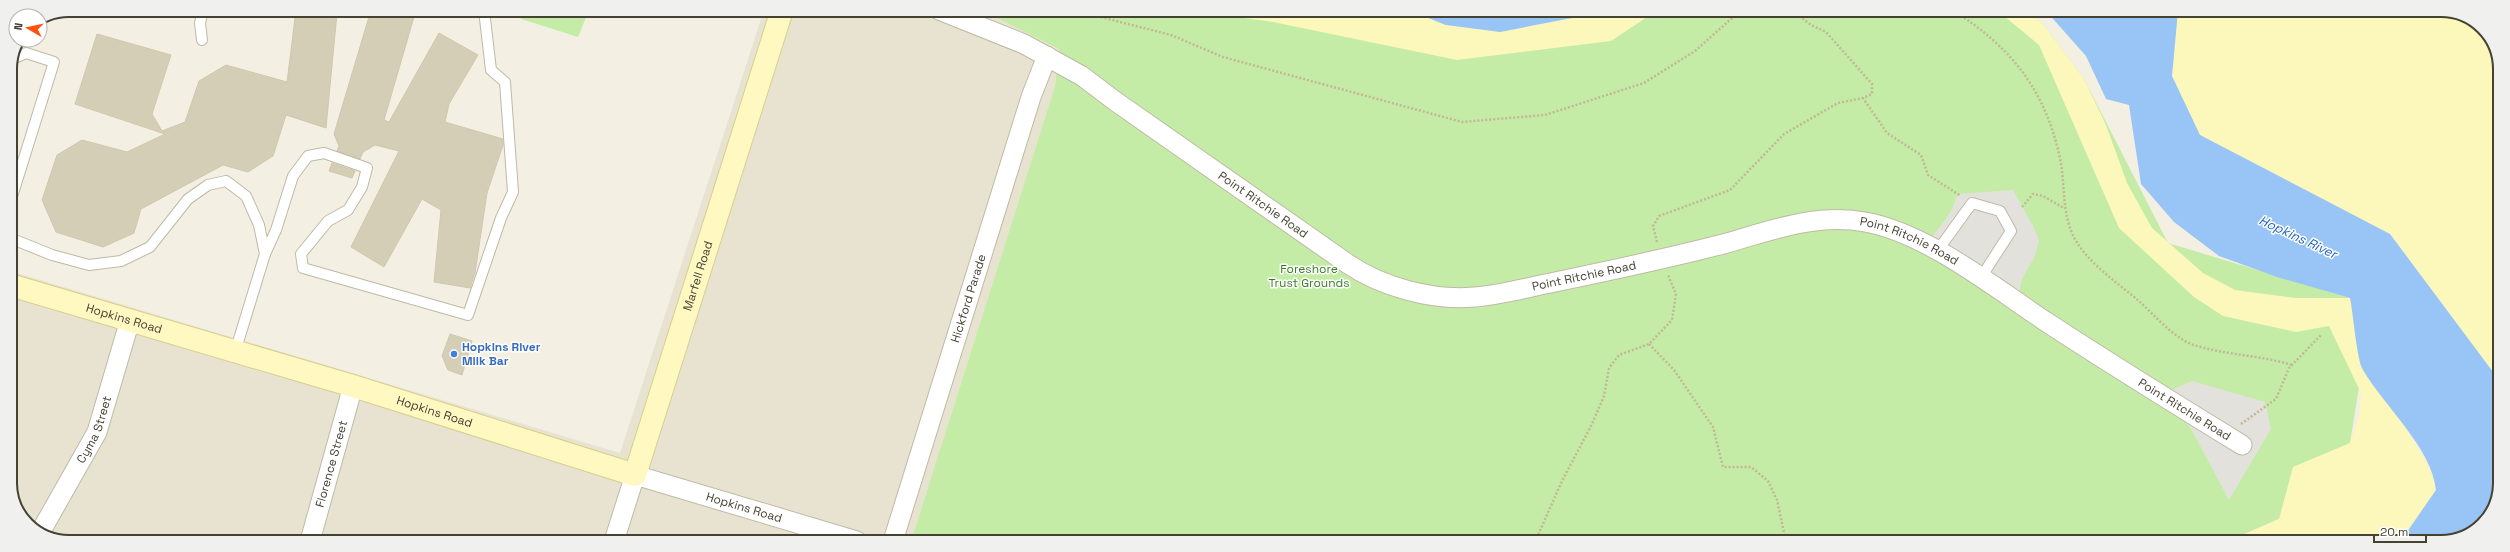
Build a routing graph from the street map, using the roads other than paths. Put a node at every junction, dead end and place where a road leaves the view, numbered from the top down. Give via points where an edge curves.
1 (201, 17) edge
2 (485, 17) edge
3 (780, 17) edge
4 (957, 17) edge
5 (202, 40) dead end
6 (19, 56) edge
7 (1047, 56) junction
8 (17, 181) edge
9 (17, 241) edge
10 (1938, 250) junction
11 (265, 254) junction
12 (1980, 279) junction
13 (17, 288) edge
14 (130, 320) junction
15 (235, 352) junction
16 (353, 386) junction
17 (2242, 445) dead end
18 (635, 475) junction
19 (43, 528) edge
20 (312, 535) edge
21 (616, 535) edge
22 (837, 535) edge
23 (895, 535) edge

1 - 5 lane
2 - 11 lane via 491,70 505,82 513,192 500,218 468,315 303,268 301,254 328,221 348,210 362,187 367,168 324,153 308,156 293,176 276,230
3 - 18 street, Marfell Road
4 - 7 street, Point Ritchie Road
6 - 8 lane via 26,53 54,62
7 - 10 street, Point Ritchie Road via 1082,76 1348,264 1391,285 1430,294 1473,298 1662,260 1811,220 1839,219 1892,228
7 - 23 street, Hickford Parade via 1031,97
9 - 11 lane via 52,255 89,265 121,261 150,247 188,199 208,185 226,181 246,196 259,225
10 - 12 street, Point Ritchie Road
10 - 12 lane via 1972,203 2000,212 2011,231
11 - 15 lane
12 - 17 street, Point Ritchie Road via 2132,378
13 - 14 street, Hopkins Road
14 - 15 street, Hopkins Road
14 - 19 street, Cyma Street via 97,432
15 - 16 street, Hopkins Road
16 - 18 street, Hopkins Road
16 - 20 street, Florence Street
18 - 21 street, Marfell Road
18 - 22 street, Hopkins Road

